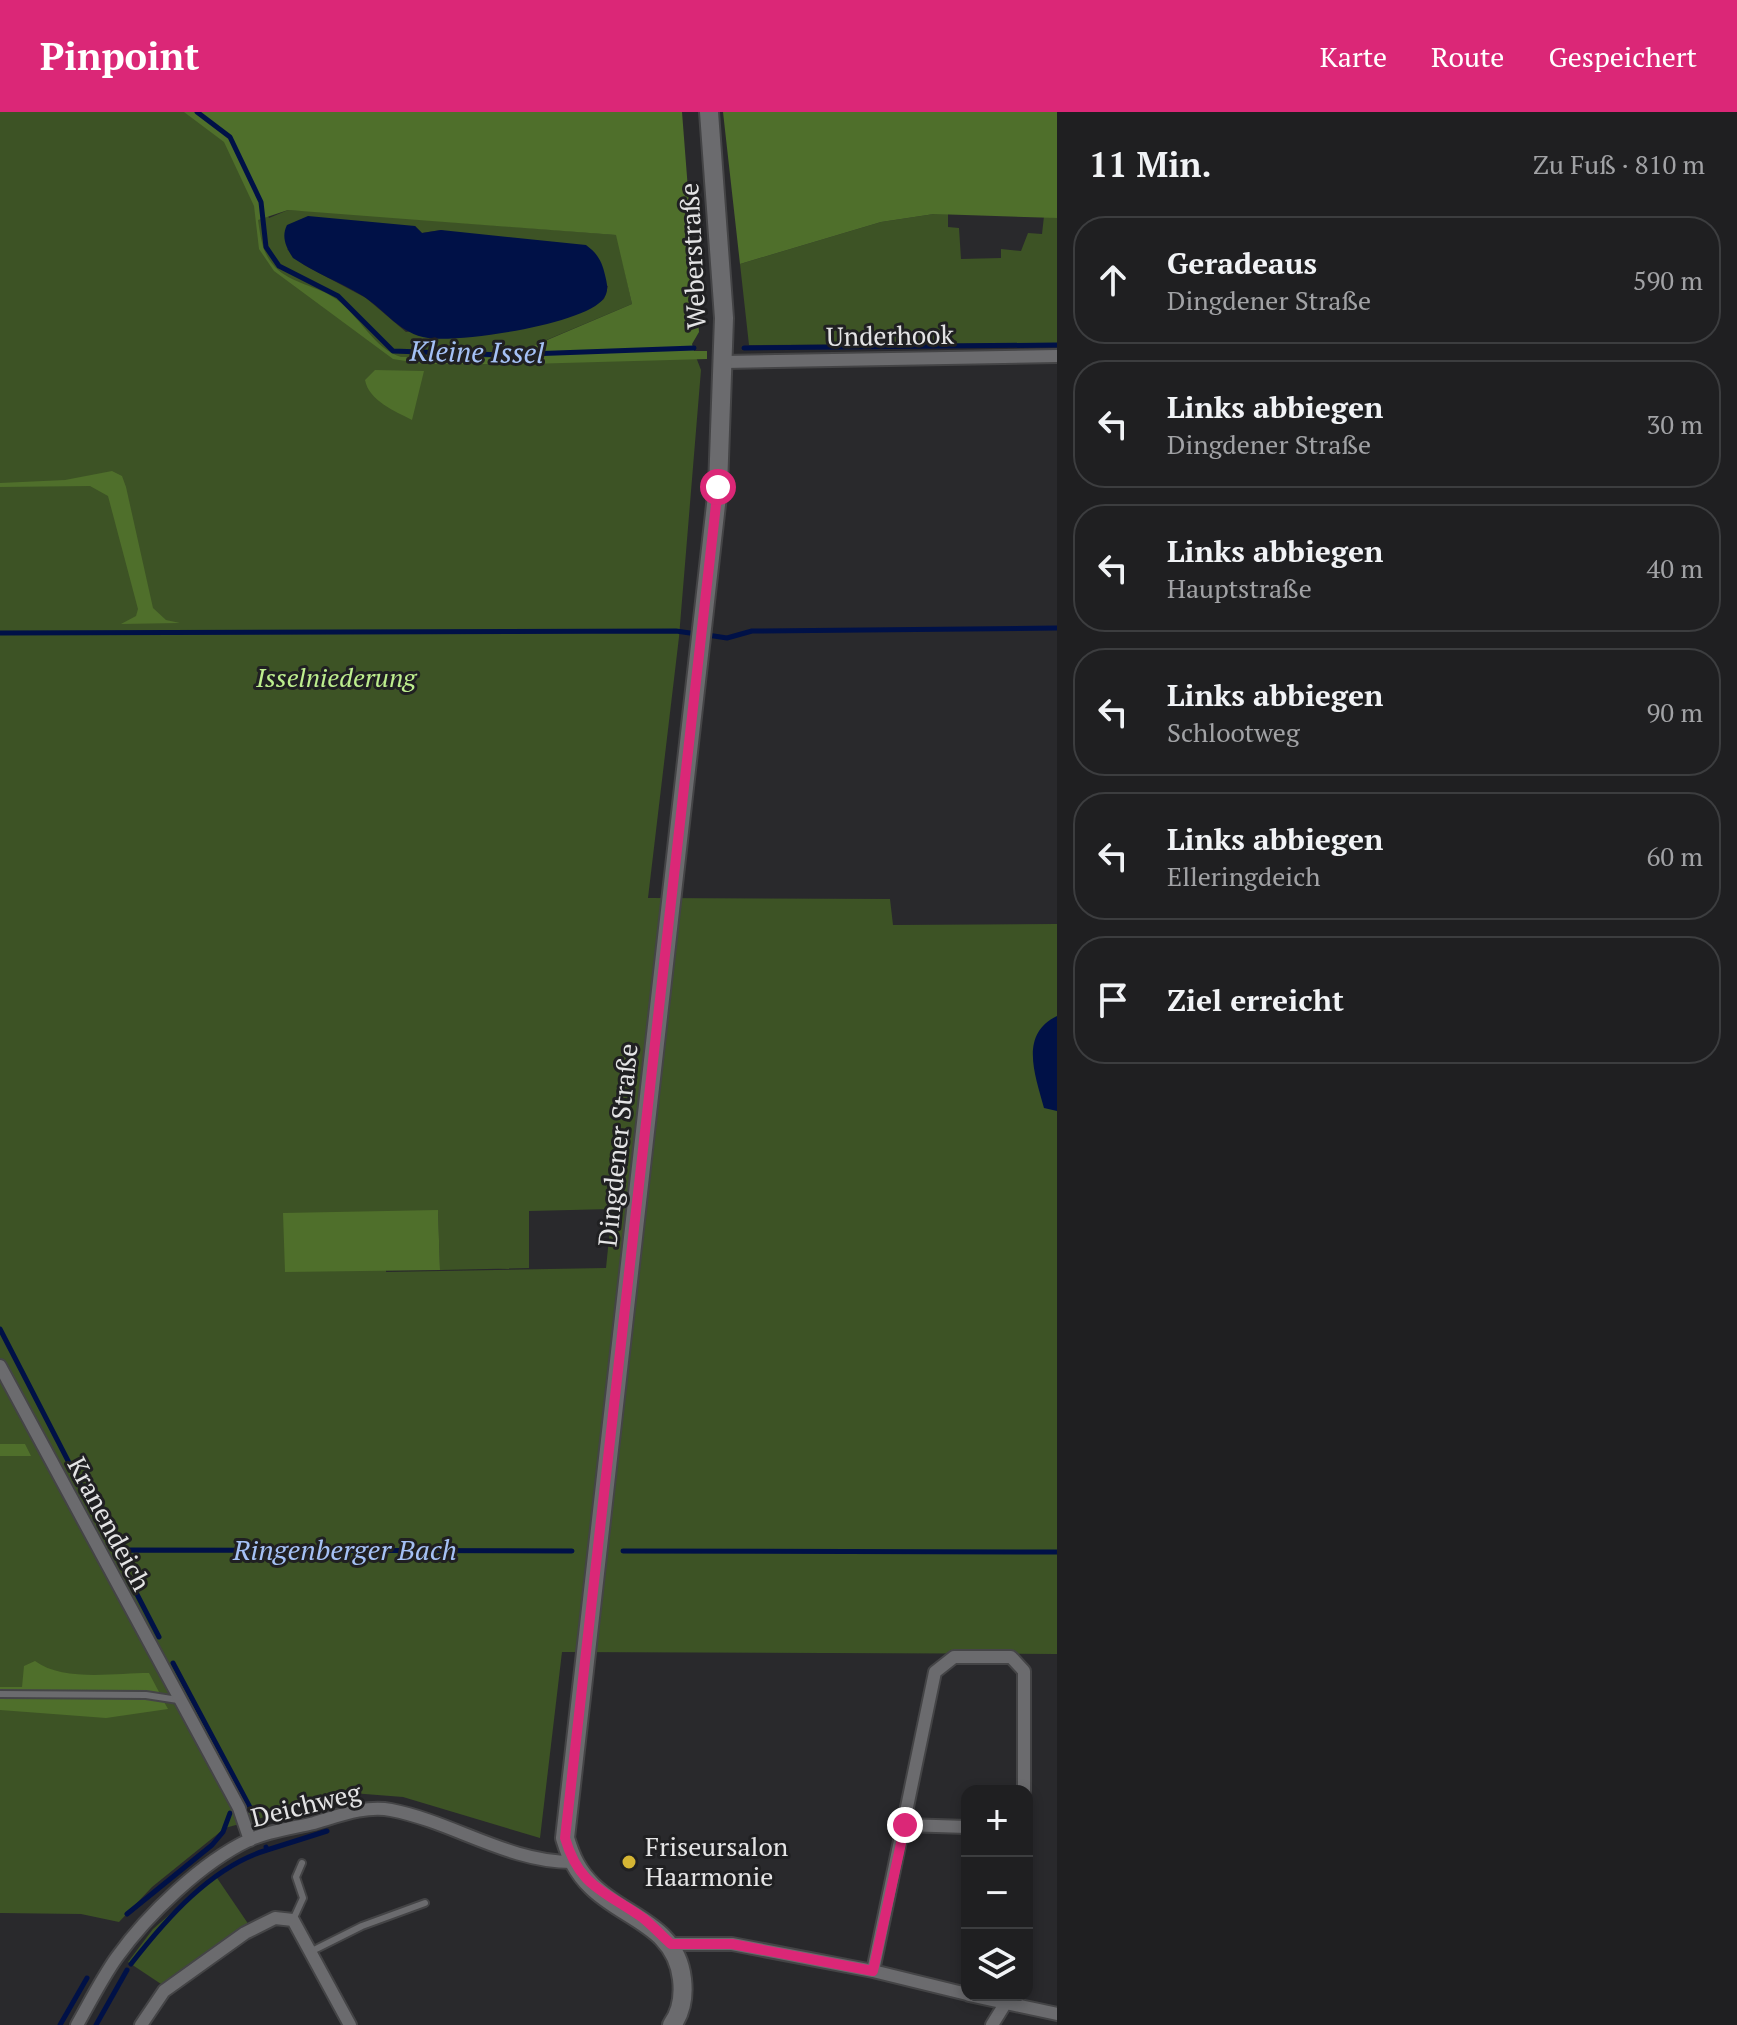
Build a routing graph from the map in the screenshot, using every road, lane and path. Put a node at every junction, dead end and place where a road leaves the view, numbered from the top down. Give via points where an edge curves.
1 (709, 112) edge
2 (1057, 356) edge
3 (725, 362) junction
4 (724, 397) joint
5 (0, 1366) edge
6 (0, 1694) edge
7 (182, 1701) junction
8 (1024, 1785) edge
9 (905, 1825) junction
10 (961, 1827) edge
11 (250, 1840) junction
12 (572, 1862) junction
13 (302, 1863) dead end
14 (425, 1903) dead end
15 (293, 1920) junction
16 (671, 1944) junction
17 (310, 1952) junction
18 (873, 1971) junction
19 (961, 1993) edge
20 (993, 2001) edge
21 (1005, 2004) junction
22 (1057, 2014) edge
23 (77, 2025) edge
24 (141, 2025) edge
25 (350, 2025) edge
26 (672, 2025) edge
27 (992, 2025) edge

1 - 3 main road, Weberstraße
2 - 3 street, Underhook
3 - 4 main road, Weberstraße
4 - 12 main road, Dingdener Straße via 702,634 568,1797 565,1838
5 - 7 street, Kranendeich
6 - 7 lane via 146,1695
7 - 11 street, Kranendeich via 239,1808
8 - 9 street via 1024,1671 1011,1657 954,1657 935,1672
9 - 10 street
9 - 18 street
11 - 12 street, Deichweg via 358,1811 388,1809 510,1851
11 - 23 street, Deichweg via 212,1863 153,1914 117,1957
12 - 16 main road via 594,1888 644,1919
13 - 15 lane via 296,1877 303,1898
14 - 17 lane
15 - 17 street
15 - 24 street via 275,1918 245,1933 164,1991
16 - 18 street via 732,1944
16 - 26 main road via 684,1992
17 - 25 street
18 - 19 street
20 - 21 street
21 - 22 street
21 - 27 street

